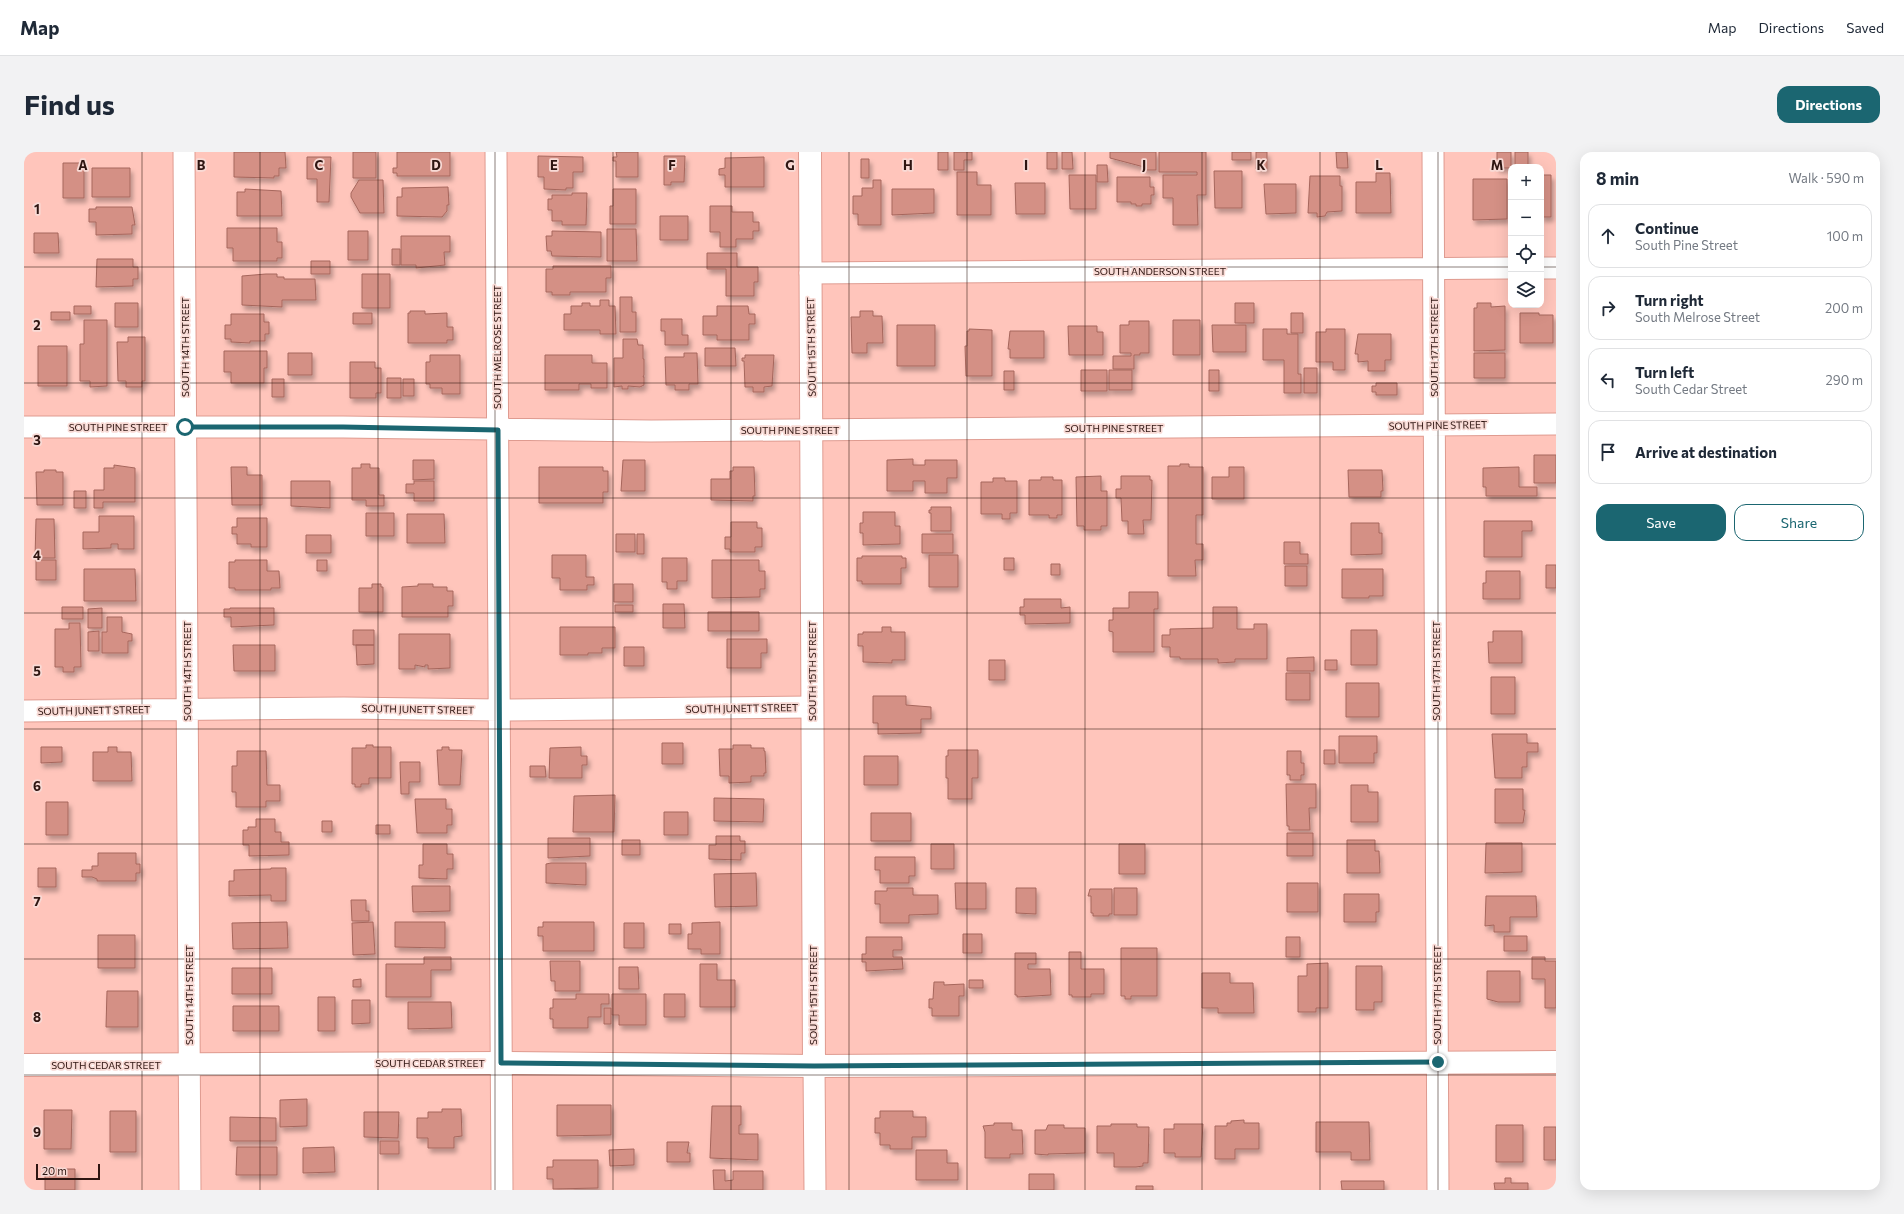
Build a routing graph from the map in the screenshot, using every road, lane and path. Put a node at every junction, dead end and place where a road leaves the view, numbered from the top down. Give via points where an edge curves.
1 (184, 152) edge
2 (496, 152) edge
3 (810, 152) edge
4 (1433, 152) edge
5 (1508, 268) edge
6 (1544, 268) edge
7 (1556, 268) edge
8 (1434, 269) junction
9 (810, 273) junction
10 (1556, 424) edge
11 (1435, 425) junction
12 (24, 427) edge
13 (185, 427) junction
14 (498, 430) junction
15 (811, 430) junction
16 (812, 707) junction
17 (187, 709) junction
18 (499, 710) junction
19 (24, 711) edge
20 (1438, 1062) junction
21 (1556, 1062) edge
22 (501, 1063) junction
23 (189, 1064) junction
24 (24, 1065) edge
25 (814, 1066) junction
26 (190, 1190) edge
27 (502, 1190) edge
28 (815, 1190) edge
29 (1438, 1190) edge

1 - 13 street, SOUTH 14TH STREET
2 - 14 street, SOUTH MELROSE STREET
3 - 9 main road, SOUTH 15TH STREET
4 - 8 street, SOUTH 17TH STREET
5 - 8 street, SOUTH ANDERSON STREET
6 - 7 street
8 - 9 street, SOUTH ANDERSON STREET
8 - 11 street, SOUTH 17TH STREET
9 - 15 main road, SOUTH 15TH STREET
10 - 11 street, SOUTH PINE STREET
11 - 15 street, SOUTH PINE STREET
11 - 20 street, SOUTH 17TH STREET
12 - 13 street, SOUTH PINE STREET
13 - 14 street, SOUTH PINE STREET
13 - 17 street, SOUTH 14TH STREET
14 - 15 street, SOUTH PINE STREET
14 - 18 street, SOUTH MELROSE STREET
15 - 16 main road, SOUTH 15TH STREET
16 - 18 street, SOUTH JUNETT STREET
16 - 25 main road, SOUTH 15TH STREET
17 - 18 street, SOUTH JUNETT STREET
17 - 19 street, SOUTH JUNETT STREET
17 - 23 street, SOUTH 14TH STREET
18 - 22 street, SOUTH MELROSE STREET
20 - 21 main road, SOUTH CEDAR STREET
20 - 25 main road, SOUTH CEDAR STREET
20 - 29 street, SOUTH 17TH STREET
22 - 23 main road, SOUTH CEDAR STREET
22 - 25 main road, SOUTH CEDAR STREET
22 - 27 street, SOUTH MELROSE STREET
23 - 24 main road, SOUTH CEDAR STREET
23 - 26 street, SOUTH 14TH STREET
25 - 28 street, SOUTH 15TH STREET

